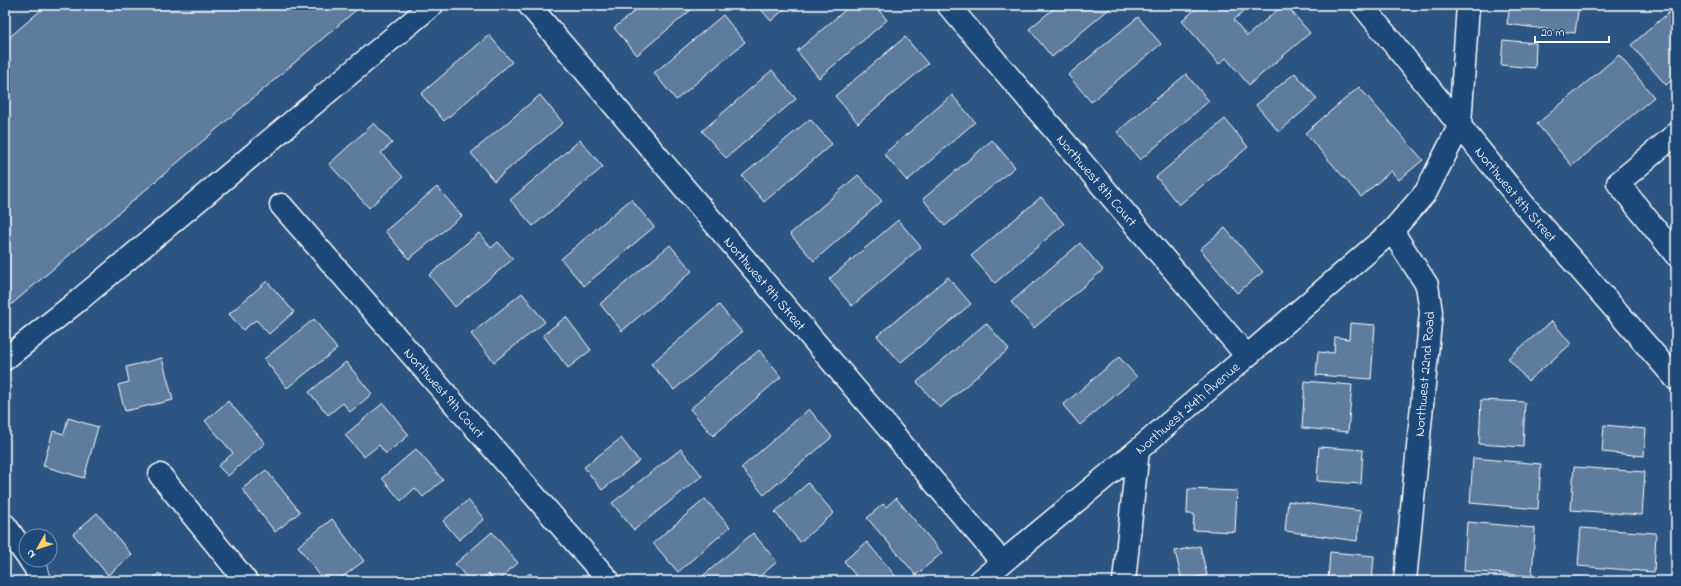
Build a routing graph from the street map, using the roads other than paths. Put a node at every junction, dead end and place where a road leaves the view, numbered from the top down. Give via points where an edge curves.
1 (432, 5) edge
2 (529, 5) edge
3 (948, 5) edge
4 (1362, 5) edge
5 (1468, 5) edge
6 (1460, 125) junction
7 (1676, 134) edge
8 (281, 204) dead end
9 (1392, 231) junction
10 (1676, 255) edge
11 (1246, 356) junction
12 (5, 359) edge
13 (1676, 379) edge
14 (1138, 450) junction
15 (160, 475) dead end
16 (5, 525) edge
17 (18, 544) edge
18 (1002, 562) junction
19 (35, 568) edge
20 (39, 581) edge
21 (246, 581) edge
22 (608, 581) edge
23 (980, 581) edge
24 (1124, 581) edge
25 (1405, 581) edge

1 - 12 street
2 - 18 street, Northwest 9th Street
3 - 11 street, Northwest 8th Court
4 - 6 street, Northwest 8th Street
5 - 6 street
6 - 9 street via 1426,192
6 - 13 street, Northwest 8th Street via 1524,205
7 - 10 street via 1618,183
8 - 22 street, Northwest 9th Court
9 - 11 street, Northwest 24th Avenue
9 - 25 street, Northwest 22nd Road via 1427,285 1431,312
11 - 14 street, Northwest 24th Avenue
14 - 18 street, Northwest 24th Avenue
14 - 24 street
15 - 21 street
16 - 17 street
18 - 23 street, Northwest 24th Avenue
19 - 20 street

